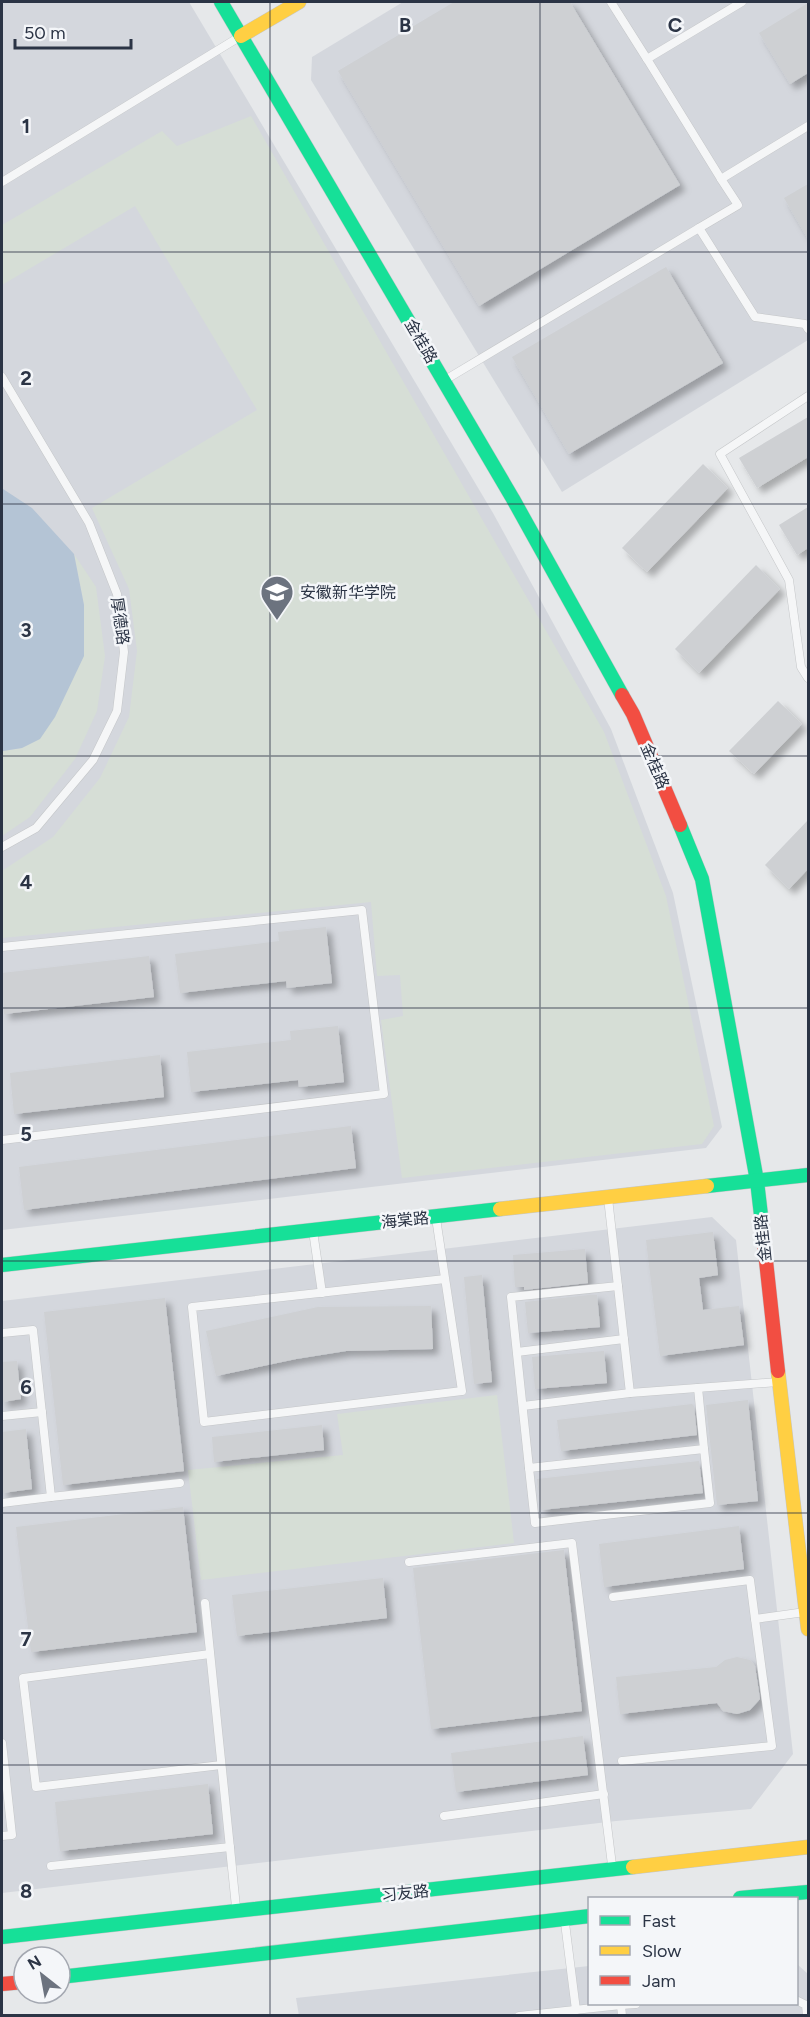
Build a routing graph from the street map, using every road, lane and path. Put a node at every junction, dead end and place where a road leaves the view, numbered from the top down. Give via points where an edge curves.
1 (221, 2) edge
2 (298, 2) edge
3 (611, 2) edge
4 (742, 2) edge
5 (241, 36) junction
6 (647, 59) junction
7 (808, 126) edge
8 (721, 179) junction
9 (2, 182) edge
10 (699, 228) junction
11 (808, 329) edge
12 (2, 377) edge
13 (444, 380) junction
14 (808, 396) edge
15 (808, 678) edge
16 (2, 847) edge
17 (2, 947) edge
18 (2, 1140) edge
19 (808, 1175) edge
20 (757, 1181) junction
21 (608, 1196) junction
22 (436, 1216) junction
23 (313, 1230) junction
24 (2, 1264) edge
25 (445, 1279) junction
26 (618, 1286) junction
27 (322, 1293) junction
28 (2, 1333) edge
29 (624, 1339) junction
30 (517, 1352) junction
31 (778, 1382) junction
32 (698, 1388) junction
33 (630, 1394) junction
34 (523, 1406) junction
35 (42, 1412) junction
36 (2, 1416) edge
37 (704, 1449) junction
38 (529, 1468) junction
39 (180, 1483) dead end
40 (51, 1497) junction
41 (2, 1503) edge
42 (803, 1548) edge
43 (410, 1562) dead end
44 (612, 1597) dead end
45 (204, 1603) dead end
46 (806, 1612) junction
47 (755, 1619) junction
48 (808, 1629) edge
49 (210, 1654) junction
50 (2, 1743) edge
51 (622, 1761) dead end
52 (221, 1765) junction
53 (604, 1794) junction
54 (444, 1816) dead end
55 (2, 1836) edge
56 (230, 1847) junction
57 (808, 1847) edge
58 (51, 1866) dead end
59 (613, 1869) junction
60 (808, 1892) edge
61 (759, 1897) edge
62 (237, 1911) junction
63 (588, 1916) edge
64 (564, 1919) junction
65 (2, 1937) edge
66 (72, 1976) edge
67 (798, 2001) edge
68 (628, 2005) edge
69 (621, 2006) junction
70 (576, 2010) junction
71 (548, 2014) edge
72 (519, 2016) edge
73 (622, 2016) edge
74 (807, 2016) edge

1 - 5 street, 金桂路
2 - 5 street
3 - 6 lane
4 - 6 lane
5 - 9 lane
5 - 13 street, 金桂路
6 - 8 lane
7 - 8 lane
8 - 10 lane via 738,205
10 - 11 lane via 755,316 805,324
10 - 13 lane
12 - 16 lane, 厚德路 via 89,523 117,594 124,652 117,711 93,760 36,828
13 - 20 street, 金桂路 via 633,714 702,879
14 - 15 lane via 720,454 789,580 801,667
17 - 18 lane via 362,910 384,1094
19 - 20 street, 海棠路
20 - 21 street, 海棠路
20 - 31 street, 金桂路
21 - 22 street, 海棠路
21 - 26 lane
22 - 23 street, 海棠路
22 - 25 lane
23 - 24 street, 海棠路
23 - 27 lane
25 - 27 lane
25 - 27 lane via 462,1391 204,1422 192,1307
26 - 29 lane
26 - 30 lane via 511,1298
28 - 35 lane via 33,1330
29 - 30 lane
29 - 33 lane
30 - 34 lane
31 - 32 lane
31 - 42 street, 金桂路
32 - 33 lane
32 - 37 lane
33 - 34 lane
34 - 38 lane
35 - 36 lane
35 - 40 lane
37 - 38 lane
37 - 38 lane via 710,1503 535,1523
39 - 40 lane
40 - 41 lane
42 - 46 street, 金桂路
43 - 53 lane via 572,1543
44 - 47 lane via 750,1580
45 - 49 lane
46 - 47 lane
46 - 48 street, 金桂路
47 - 51 lane via 772,1746
49 - 52 lane
49 - 52 lane via 23,1678 36,1787
50 - 55 lane via 12,1834
52 - 56 lane
53 - 54 lane
53 - 59 lane
56 - 58 lane
56 - 62 lane
57 - 59 street, 习友路
59 - 62 street, 习友路
60 - 61 street
62 - 65 street, 习友路
63 - 64 street
64 - 66 street
64 - 70 lane
67 - 74 lane via 806,2004
68 - 69 lane
69 - 70 lane
69 - 73 lane
70 - 71 lane
71 - 72 lane

